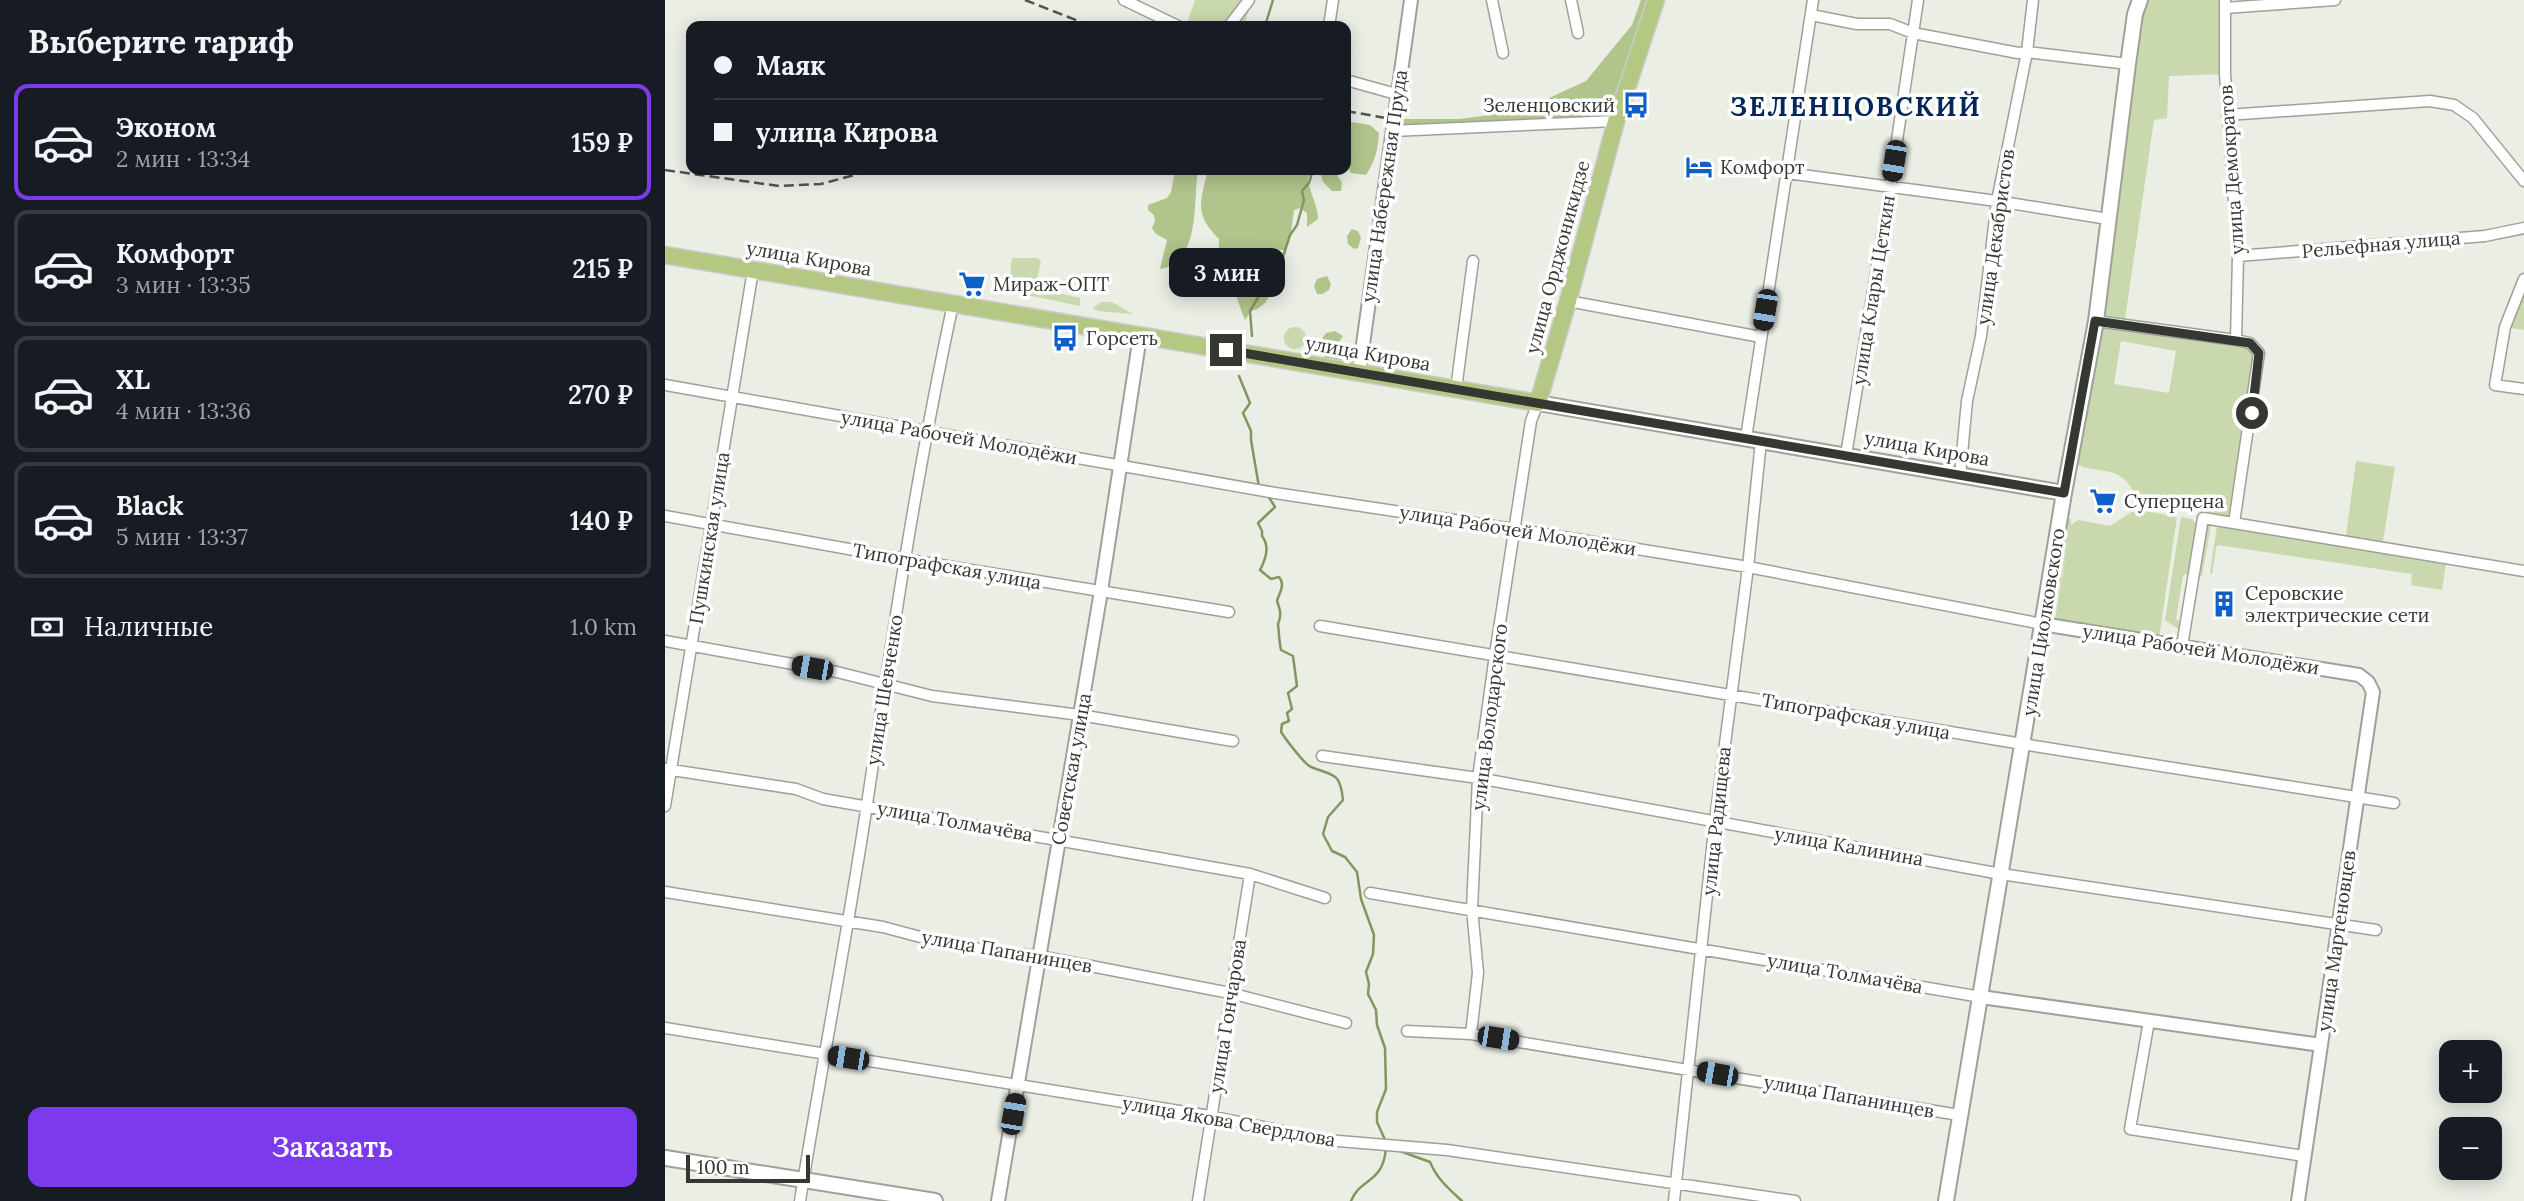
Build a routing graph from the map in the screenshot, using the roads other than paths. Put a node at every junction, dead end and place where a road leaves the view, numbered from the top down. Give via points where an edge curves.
1 (1124, 0) edge
2 (1249, 0) edge
3 (1333, 0) edge
4 (1411, 0) edge
5 (1492, 0) edge
6 (1571, 0) edge
7 (1656, 0) edge
8 (1813, 0) edge
9 (1918, 0) edge
10 (2033, 0) edge
11 (2140, 0) edge
12 (2335, 0) edge
13 (2225, 4) edge
14 (1811, 15) junction
15 (1168, 21) edge
16 (1233, 21) edge
17 (1330, 21) edge
18 (1578, 33) dead end
19 (1913, 33) junction
20 (2027, 52) junction
21 (1503, 53) dead end
22 (2128, 64) junction
23 (1351, 81) edge
24 (1396, 94) junction
25 (2227, 115) junction
26 (1616, 121) junction
27 (1392, 131) junction
28 (1787, 173) junction
29 (2524, 181) edge
30 (1890, 187) junction
31 (1997, 201) junction
32 (2108, 219) junction
33 (2524, 228) edge
34 (665, 255) edge
35 (2238, 256) junction
36 (1473, 261) dead end
37 (753, 270) junction
38 (2524, 279) edge
39 (1569, 301) junction
40 (953, 304) junction
41 (2095, 321) junction
42 (1140, 335) junction
43 (1761, 337) junction
44 (2236, 340) junction
45 (1359, 373) junction
46 (665, 385) edge
47 (1456, 389) junction
48 (2524, 389) edge
49 (732, 397) junction
50 (1538, 403) junction
51 (926, 431) junction
52 (1746, 438) junction
53 (1761, 441) junction
54 (1846, 456) junction
55 (1119, 465) junction
56 (1960, 475) junction
57 (2064, 493) junction
58 (665, 516) edge
59 (2234, 523) junction
60 (711, 524) junction
61 (1514, 529) junction
62 (904, 559) junction
63 (1748, 567) junction
64 (2524, 571) edge
65 (1101, 591) junction
66 (1229, 612) dead end
67 (2042, 624) junction
68 (1319, 626) dead end
69 (665, 641) edge
70 (691, 645) junction
71 (2182, 646) junction
72 (1495, 655) junction
73 (2368, 682) joint
74 (883, 685) junction
75 (1731, 695) junction
76 (1080, 715) junction
77 (1233, 741) dead end
78 (2022, 744) junction
79 (1322, 757) dead end
80 (668, 769) edge
81 (1478, 778) junction
82 (2357, 797) junction
83 (2394, 803) dead end
84 (867, 805) junction
85 (665, 806) edge
86 (1715, 821) junction
87 (1059, 838) junction
88 (1250, 874) junction
89 (2001, 874) junction
90 (665, 892) edge
91 (1370, 893) dead end
92 (1325, 898) dead end
93 (1472, 909) junction
94 (847, 922) junction
95 (2339, 924) junction
96 (2376, 930) dead end
97 (1703, 948) junction
98 (1039, 956) junction
99 (1230, 993) junction
100 (1981, 997) junction
101 (2149, 1021) junction
102 (1346, 1023) dead end
103 (665, 1028) edge
104 (1407, 1031) dead end
105 (1471, 1034) junction
106 (2321, 1045) junction
107 (824, 1054) junction
108 (1690, 1069) junction
109 (1018, 1086) junction
110 (1959, 1115) junction
111 (1210, 1116) junction
112 (2304, 1156) junction
113 (665, 1158) edge
114 (804, 1179) junction
115 (1677, 1184) junction
116 (800, 1201) edge
117 (935, 1201) edge
118 (998, 1201) edge
119 (1198, 1201) edge
120 (1674, 1201) edge
121 (1795, 1201) edge
122 (1946, 1201) edge
123 (2298, 1201) edge

1 - 15 street
2 - 16 street
3 - 17 street
4 - 24 street, улица Набережная Пруда
5 - 21 street
6 - 18 street
7 - 26 main road, улица Орджоникидзе
8 - 14 street
9 - 19 street, улица Клары Цеткин
10 - 20 street, улица Декабристов
11 - 22 main road, улица Циолковского
12 - 13 street
13 - 25 street, улица Демократов
14 - 19 street via 1857,24 1890,23
14 - 28 street
19 - 20 street
19 - 30 street, улица Клары Цеткин
20 - 22 street
20 - 31 street, улица Декабристов
22 - 32 main road, улица Циолковского
23 - 24 street
24 - 27 street, улица Набережная Пруда
25 - 29 street via 2430,101 2454,105 2473,118
25 - 35 street, улица Демократов
26 - 27 street
26 - 39 main road, улица Орджоникидзе
27 - 45 street, улица Набережная Пруда
28 - 30 street
28 - 43 street
30 - 31 street
30 - 54 street, улица Клары Цеткин
31 - 32 street
31 - 56 street, улица Декабристов
32 - 41 main road, улица Циолковского
33 - 35 street, Рельефная улица via 2485,236
34 - 37 main road, улица Кирова
35 - 44 street, улица Демократов
36 - 47 street
37 - 40 main road, улица Кирова
37 - 49 street, Пушкинская улица
38 - 48 street via 2505,327 2495,385
39 - 43 street
39 - 50 main road, улица Орджоникидзе
40 - 42 main road, улица Кирова
40 - 51 street, улица Шевченко
41 - 44 street
41 - 57 main road, улица Циолковского
42 - 45 main road, улица Кирова
42 - 55 street, Советская улица
43 - 52 street
44 - 59 street via 2250,343 2259,353
45 - 47 main road, улица Кирова
46 - 49 street, улица Рабочей Молодёжи
47 - 50 main road, улица Кирова
49 - 51 street, улица Рабочей Молодёжи
49 - 60 street, Пушкинская улица
50 - 52 main road, улица Кирова
50 - 61 street, улица Володарского via 1531,421
51 - 55 street, улица Рабочей Молодёжи
51 - 62 street, улица Шевченко
52 - 53 main road, улица Кирова
53 - 54 main road, улица Кирова
53 - 63 street, улица Радищева
54 - 56 main road, улица Кирова
55 - 61 street, улица Рабочей Молодёжи
55 - 65 street, Советская улица
56 - 57 main road, улица Кирова
57 - 67 main road, улица Циолковского
58 - 60 street, Типографская улица
59 - 64 street
59 - 71 street via 2203,518
60 - 62 street, Типографская улица
60 - 70 street, Пушкинская улица
61 - 63 street, улица Рабочей Молодёжи
61 - 72 street, улица Володарского
62 - 65 street, Типографская улица
62 - 74 street, улица Шевченко
63 - 67 street, улица Рабочей Молодёжи
63 - 75 street, улица Радищева
65 - 66 street, Типографская улица
65 - 76 street, Советская улица
67 - 71 street, улица Рабочей Молодёжи
67 - 78 main road, улица Циолковского
68 - 72 street, Типографская улица
69 - 70 street
70 - 74 street
70 - 80 street, Пушкинская улица
71 - 73 street, улица Рабочей Молодёжи via 2359,675
72 - 75 street, Типографская улица
72 - 81 street, улица Володарского
73 - 82 street, улица Мартеновцев via 2373,692
74 - 76 street
74 - 84 street, улица Шевченко
75 - 78 street, Типографская улица
75 - 86 street, улица Радищева
76 - 77 street
76 - 87 street, Советская улица
78 - 82 street, Типографская улица
78 - 89 main road, улица Циолковского
79 - 81 street, улица Калинина
80 - 84 street, улица Толмачёва
80 - 85 street, Пушкинская улица
81 - 86 street, улица Калинина
81 - 93 street, улица Володарского
82 - 83 street, Типографская улица
82 - 95 street, улица Мартеновцев
84 - 87 street, улица Толмачёва
84 - 94 street, улица Шевченко
86 - 89 street, улица Калинина
86 - 97 street, улица Радищева
87 - 88 street, улица Толмачёва
87 - 98 street, Советская улица
88 - 92 street, улица Толмачёва
88 - 99 street, улица Гончарова
89 - 95 street, улица Калинина
89 - 100 main road, улица Циолковского
90 - 94 street, улица Папанинцев
91 - 93 street, улица Толмачёва
93 - 97 street, улица Толмачёва
93 - 105 street, улица Володарского via 1478,973
94 - 98 street, улица Папанинцев via 949,944
94 - 107 street, улица Шевченко
95 - 96 street, улица Калинина
95 - 106 street, улица Мартеновцев
97 - 100 street, улица Толмачёва
97 - 108 street, улица Радищева
98 - 99 street, улица Папанинцев
98 - 109 street, Советская улица
99 - 102 street, улица Папанинцев
99 - 111 street, улица Гончарова
100 - 101 street, улица Толмачёва
100 - 110 main road, улица Циолковского
101 - 106 street, улица Толмачёва
101 - 112 street via 2130,1129
103 - 107 street, улица Якова Свердлова
104 - 105 street, улица Папанинцев
105 - 108 street, улица Папанинцев
106 - 112 street, улица Мартеновцев
107 - 109 street, улица Якова Свердлова
107 - 114 street, улица Шевченко
108 - 110 street, улица Папанинцев
108 - 115 street, улица Радищева
109 - 111 street, улица Якова Свердлова
109 - 118 street, Советская улица
110 - 122 main road, улица Циолковского
111 - 115 street, улица Якова Свердлова via 1326,1140 1447,1150
111 - 119 street, улица Гончарова
112 - 123 street, улица Мартеновцев
113 - 114 main road
114 - 116 street, улица Шевченко
114 - 117 main road
115 - 120 street, улица Радищева
115 - 121 street, улица Якова Свердлова

